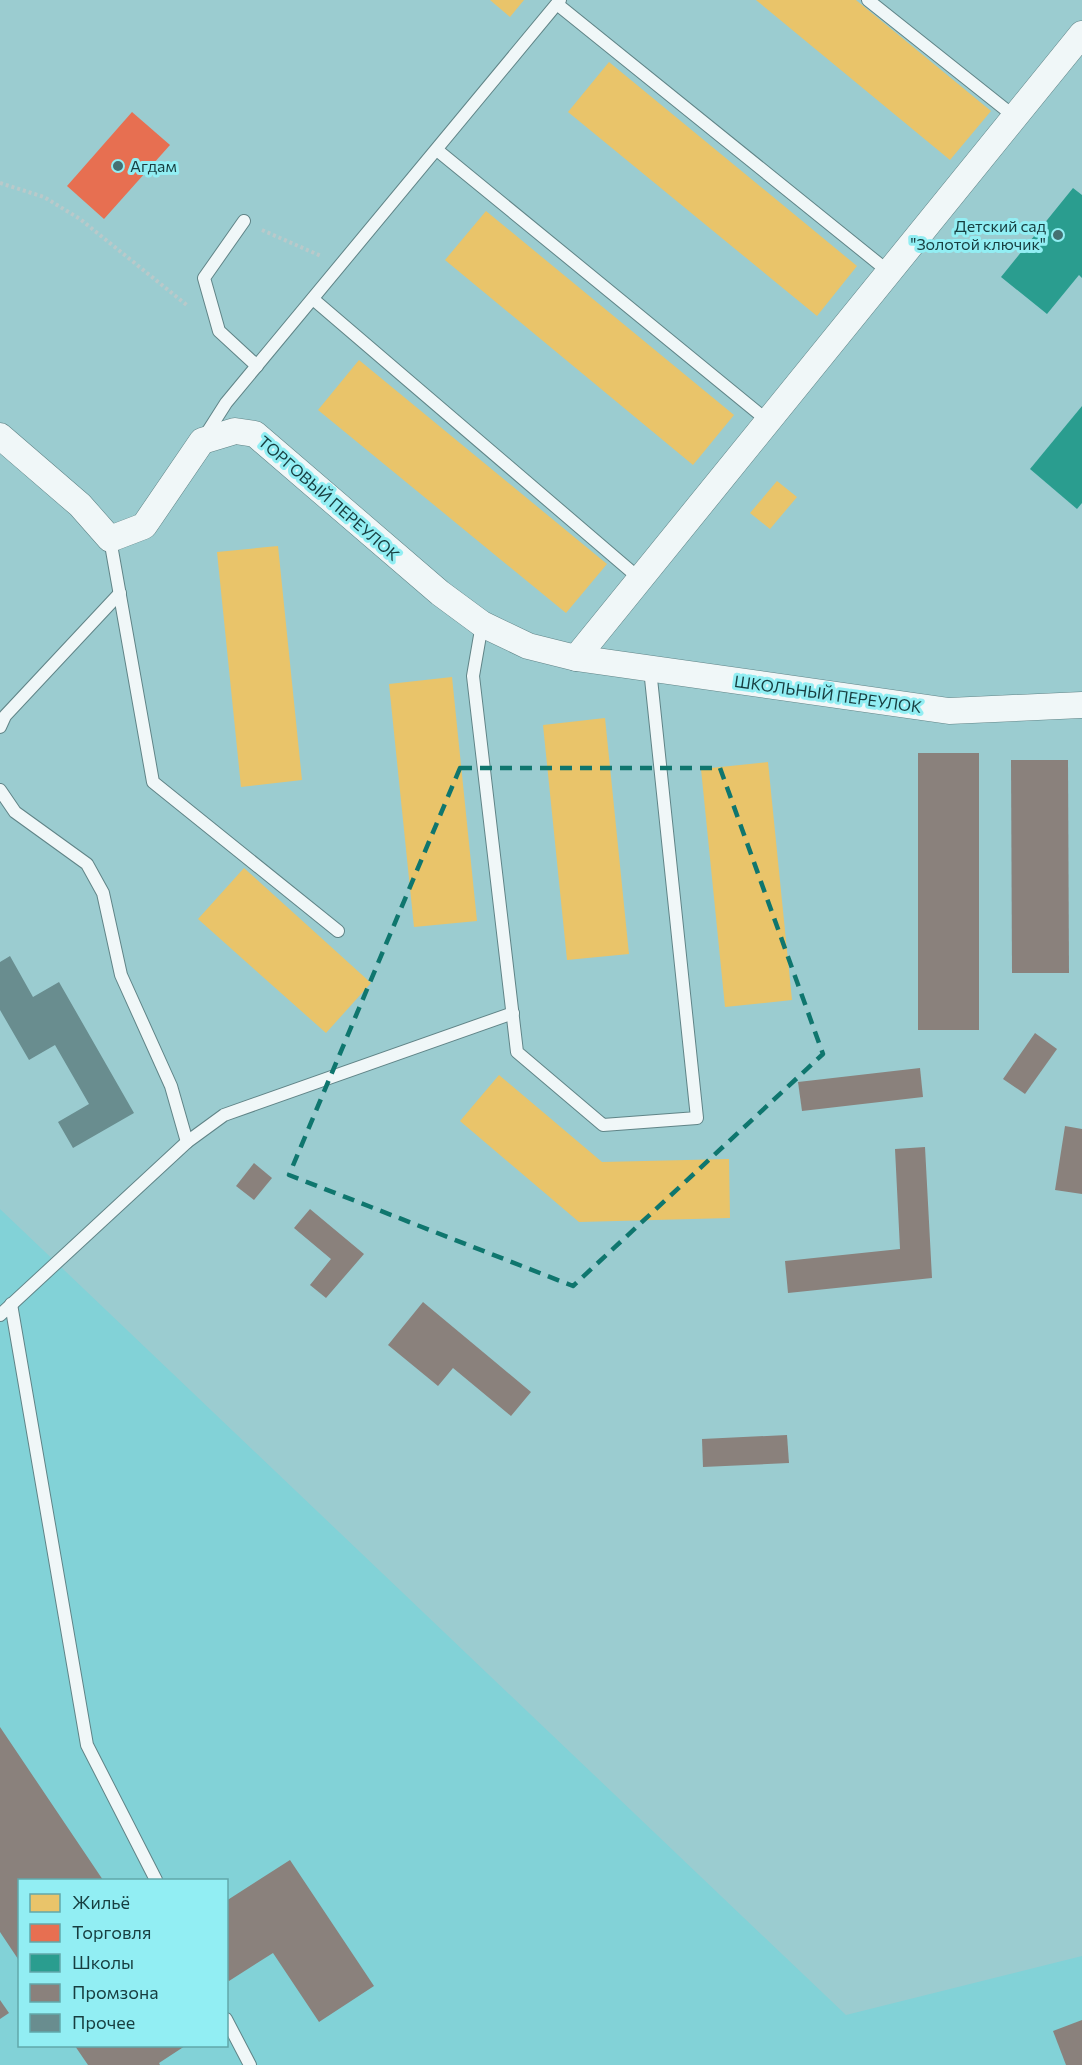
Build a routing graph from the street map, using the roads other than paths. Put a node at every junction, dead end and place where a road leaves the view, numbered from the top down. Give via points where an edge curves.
1 (868, 0) edge
2 (559, 2) edge
3 (1082, 34) edge
4 (1015, 117) junction
5 (436, 150) junction
6 (244, 222) road end
7 (889, 272) junction
8 (313, 299) junction
9 (257, 366) junction
10 (768, 421) junction
11 (0, 436) edge
12 (202, 441) junction
13 (110, 539) junction
14 (640, 579) junction
15 (120, 593) junction
16 (482, 624) junction
17 (576, 658) junction
18 (650, 669) junction
19 (1082, 705) edge
20 (0, 728) edge
21 (0, 790) edge
22 (338, 932) dead end
23 (513, 1013) junction
24 (187, 1142) junction
25 (11, 1304) junction
26 (0, 1315) edge
27 (155, 1879) edge
28 (228, 2023) edge
29 (250, 2065) edge

1 - 4 lane
2 - 5 lane
2 - 7 lane
3 - 4 street
4 - 7 street
5 - 8 lane
5 - 10 lane
6 - 9 lane via 204,278 219,331
7 - 10 street
8 - 9 lane
8 - 14 lane
9 - 12 lane via 226,403
10 - 14 street
11 - 13 street via 80,505
12 - 13 street via 144,526
12 - 16 street, ТОРГОВЫЙ ПЕРЕУЛОК via 235,431 255,434 440,593
13 - 15 lane
14 - 17 street
15 - 20 lane via 5,716
15 - 22 lane via 153,782
16 - 17 street, ТОРГОВЫЙ ПЕРЕУЛОК via 528,646
16 - 23 lane via 473,676
17 - 18 street, ШКОЛЬНЫЙ ПЕРЕУЛОК
18 - 19 street, ШКОЛЬНЫЙ ПЕРЕУЛОК via 949,711
18 - 23 lane via 697,1118 603,1125 517,1052
21 - 24 lane via 15,812 87,864 103,893 121,975 171,1086
23 - 24 lane via 224,1115
24 - 25 lane
25 - 26 lane
25 - 27 lane via 87,1745
28 - 29 lane

